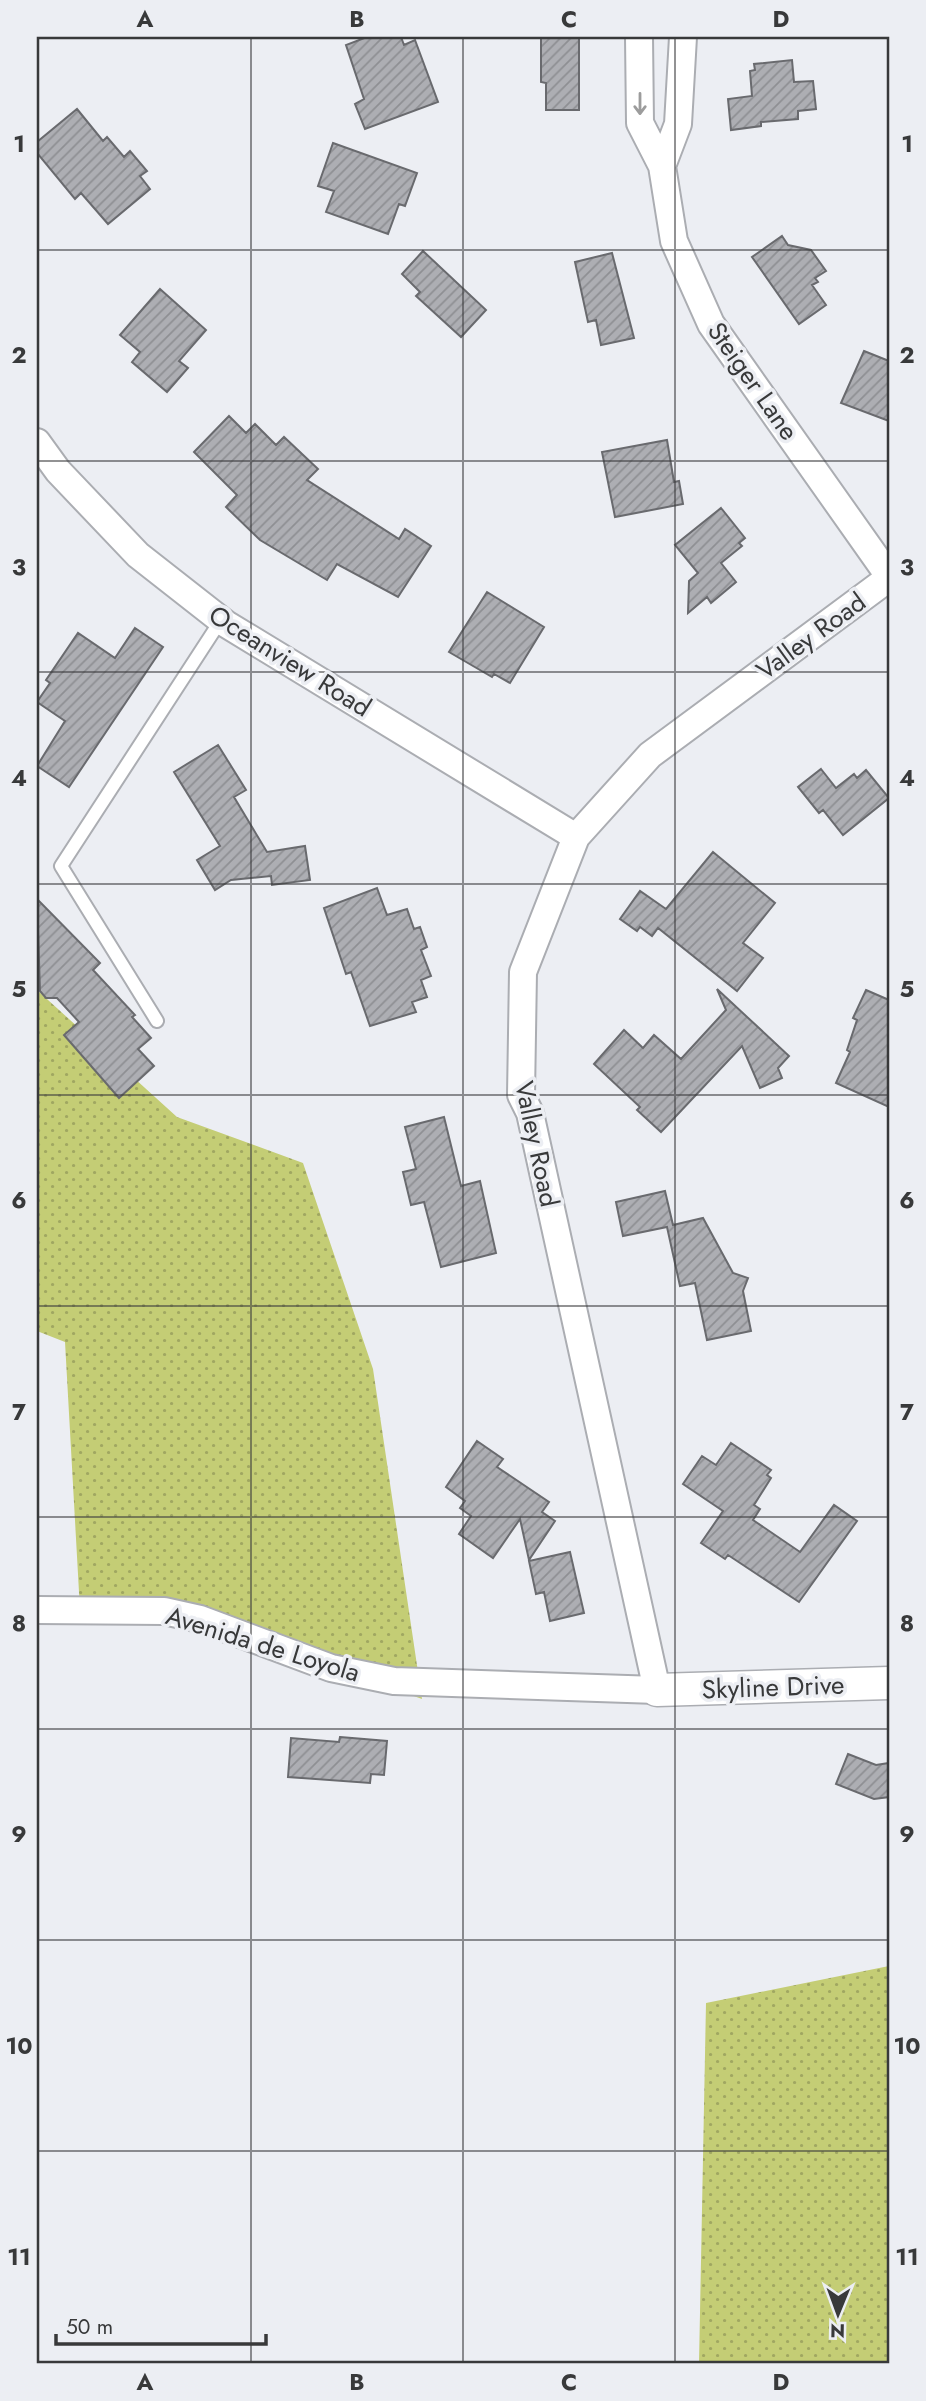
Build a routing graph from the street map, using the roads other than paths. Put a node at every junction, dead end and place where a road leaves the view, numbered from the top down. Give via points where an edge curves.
1 (639, 37) edge
2 (683, 37) edge
3 (662, 166) junction
4 (37, 442) edge
5 (889, 577) edge
6 (221, 620) junction
7 (576, 837) junction
8 (157, 1021) dead end
9 (37, 1610) edge
10 (889, 1684) edge
11 (657, 1690) junction

1 -> 3 street, Steiger Lane via 640,123
2 - 3 street, Steiger Lane via 678,124
3 - 5 street, Steiger Lane via 674,241 711,324
4 - 6 street, Oceanview Road via 58,471 138,555
5 - 7 street, Valley Road via 650,755
6 - 7 street, Oceanview Road
6 - 8 lane via 61,866
7 - 11 street, Valley Road via 523,972 521,1095 530,1113
9 - 11 street, Avenida de Loyola via 164,1611 200,1619 331,1668 394,1681
10 - 11 street, Skyline Drive

